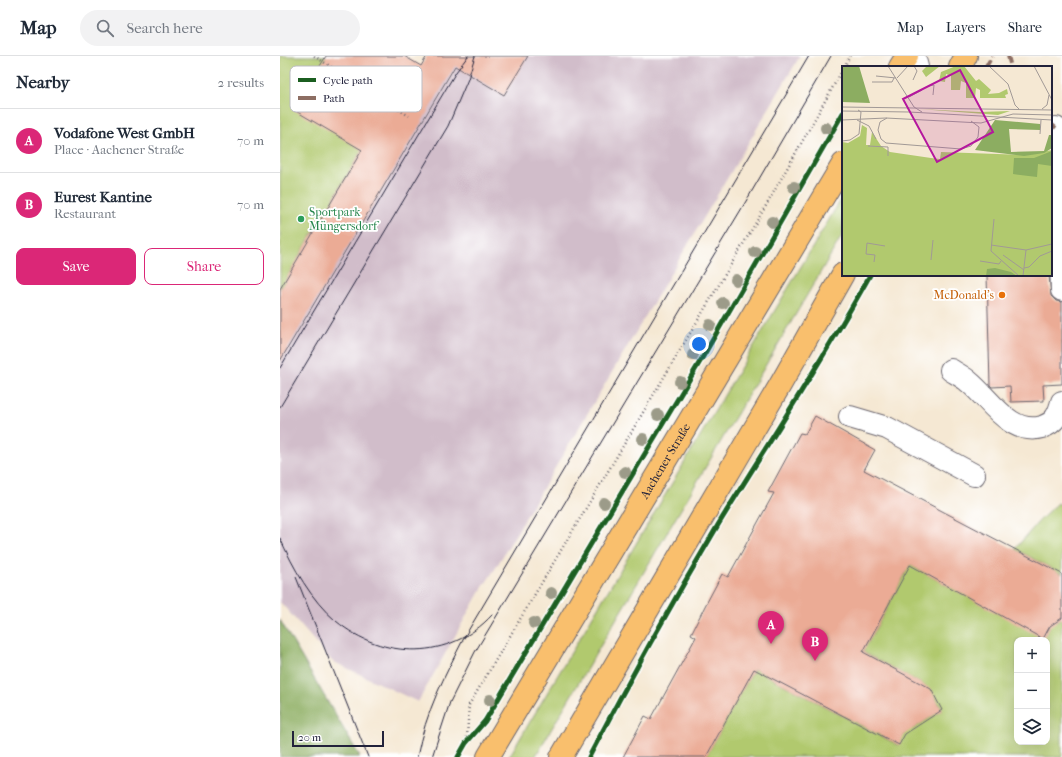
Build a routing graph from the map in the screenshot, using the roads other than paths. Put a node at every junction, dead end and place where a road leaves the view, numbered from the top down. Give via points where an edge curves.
1 (907, 56) edge
2 (914, 56) edge
3 (966, 56) edge
4 (901, 66) edge
5 (917, 66) edge
6 (961, 66) edge
7 (1056, 128) edge
8 (842, 168) edge
9 (842, 276) edge
10 (1062, 290) edge
11 (951, 370) dead end
12 (1062, 402) edge
13 (850, 417) dead end
14 (974, 475) dead end
15 (488, 757) edge
16 (561, 757) edge

1 - 4 main road
2 - 5 street
3 - 6 main road
7 - 10 street
8 - 15 main road, Aachener Straße
9 - 16 main road
11 - 12 street via 969,381 1009,421 1025,428 1040,428 1050,424 1059,413
13 - 14 street via 887,428

